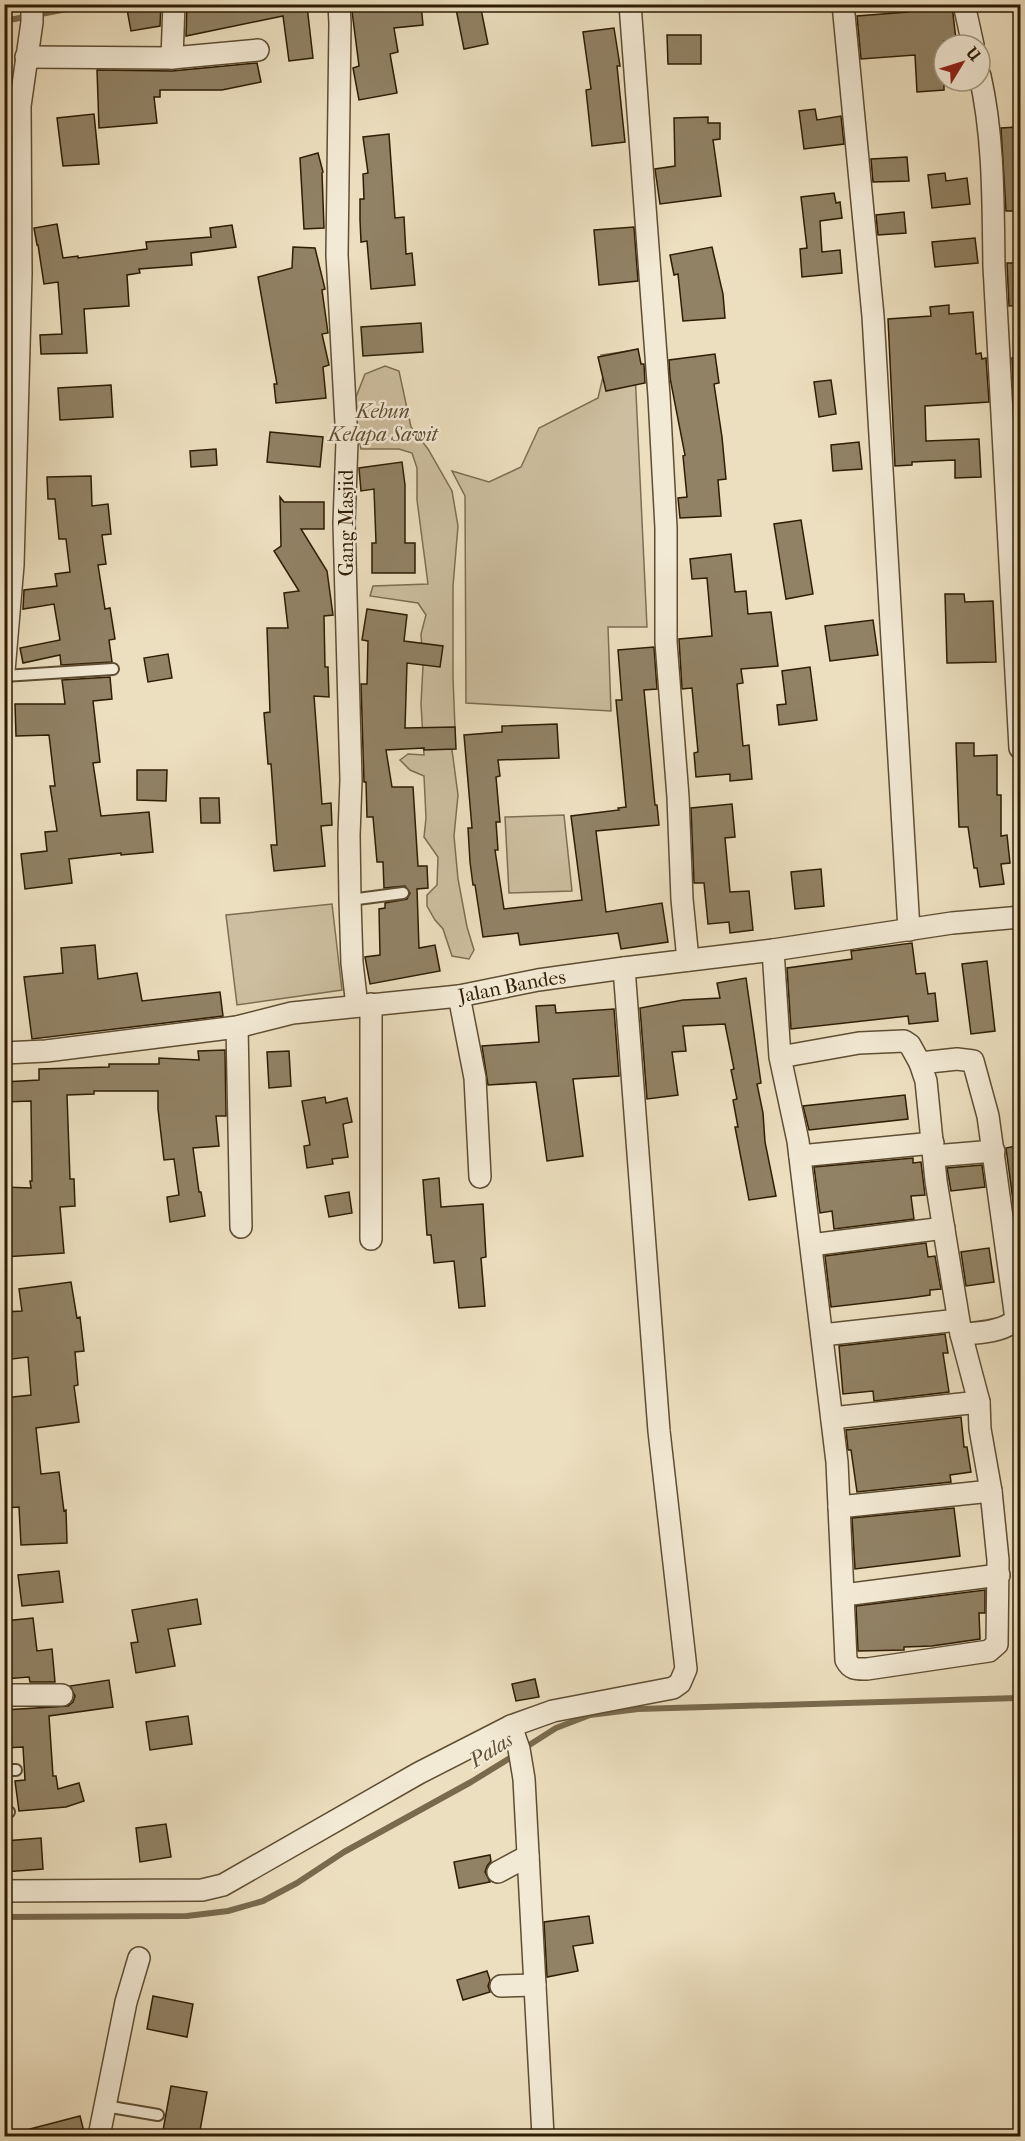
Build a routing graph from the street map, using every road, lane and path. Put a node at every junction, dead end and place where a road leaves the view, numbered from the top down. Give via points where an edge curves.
1 (174, 4) edge
2 (339, 4) edge
3 (630, 4) edge
4 (843, 4) edge
5 (964, 4) edge
6 (32, 12) edge
7 (970, 33) edge
8 (258, 50) dead end
9 (26, 57) junction
10 (172, 58) junction
11 (984, 93) edge
12 (9, 566) edge
13 (113, 669) dead end
14 (4, 674) edge
15 (1020, 748) edge
16 (403, 893) dead end
17 (350, 900) junction
18 (1020, 917) edge
19 (909, 930) junction
20 (773, 950) junction
21 (688, 960) junction
22 (624, 968) junction
23 (459, 996) junction
24 (364, 1005) junction
25 (237, 1027) junction
26 (4, 1053) edge
27 (780, 1057) junction
28 (920, 1063) junction
29 (933, 1150) junction
30 (994, 1151) junction
31 (800, 1156) junction
32 (480, 1177) dead end
33 (241, 1227) dead end
34 (944, 1228) junction
35 (371, 1239) dead end
36 (811, 1245) junction
37 (959, 1327) junction
38 (822, 1335) junction
39 (979, 1402) junction
40 (832, 1418) junction
41 (992, 1491) junction
42 (839, 1508) junction
43 (999, 1575) junction
44 (843, 1595) junction
45 (4, 1695) edge
46 (62, 1695) dead end
47 (511, 1726) junction
48 (528, 1856) junction
49 (498, 1872) dead end
50 (4, 1891) edge
51 (139, 1958) dead end
52 (535, 1985) junction
53 (501, 1986) dead end
54 (105, 2106) junction
55 (158, 2115) dead end
56 (99, 2136) edge
57 (543, 2136) edge

1 - 10 street
2 - 17 street, Gang Masjid via 337,255 346,442
3 - 21 street via 659,396 666,528 666,642
4 - 19 street via 873,316
5 - 7 street
6 - 9 street
8 - 10 street
9 - 10 street
9 - 12 street via 20,106 21,274
11 - 15 street via 993,186
12 - 14 street
13 - 14 lane
16 - 17 lane
17 - 24 street, Gang Masjid via 352,963
18 - 19 street, Jalan Bandes
19 - 20 street, Jalan Bandes
20 - 21 street, Jalan Bandes
20 - 27 street
21 - 22 street, Jalan Bandes
22 - 23 street, Jalan Bandes
22 - 47 street via 659,1431 686,1669 673,1688 553,1711
23 - 24 street, Jalan Bandes
23 - 32 street via 475,1078
24 - 25 street, Jalan Bandes via 292,1013
24 - 35 street, Gang Masjid
25 - 26 street, Jalan Bandes
25 - 33 street
27 - 28 street via 859,1043 904,1041
27 - 31 street
28 - 29 street via 926,1081
28 - 30 street via 973,1061
29 - 30 street
29 - 31 street
29 - 34 street
30 - 37 street via 1016,1319 1003,1328
31 - 36 street
34 - 36 street
34 - 37 street
36 - 38 street
37 - 38 street
37 - 39 street
38 - 40 street
39 - 40 street
39 - 41 street
40 - 42 street
41 - 42 street
41 - 43 street
42 - 44 street
43 - 44 street
43 - 44 street via 997,1644 989,1651 867,1670 854,1669 846,1660
45 - 46 street
47 - 48 street via 524,1779
47 - 50 street via 419,1773 223,1885 202,1890
48 - 49 street
48 - 52 street
51 - 54 street
52 - 53 street
52 - 57 street
54 - 55 lane
54 - 56 street

